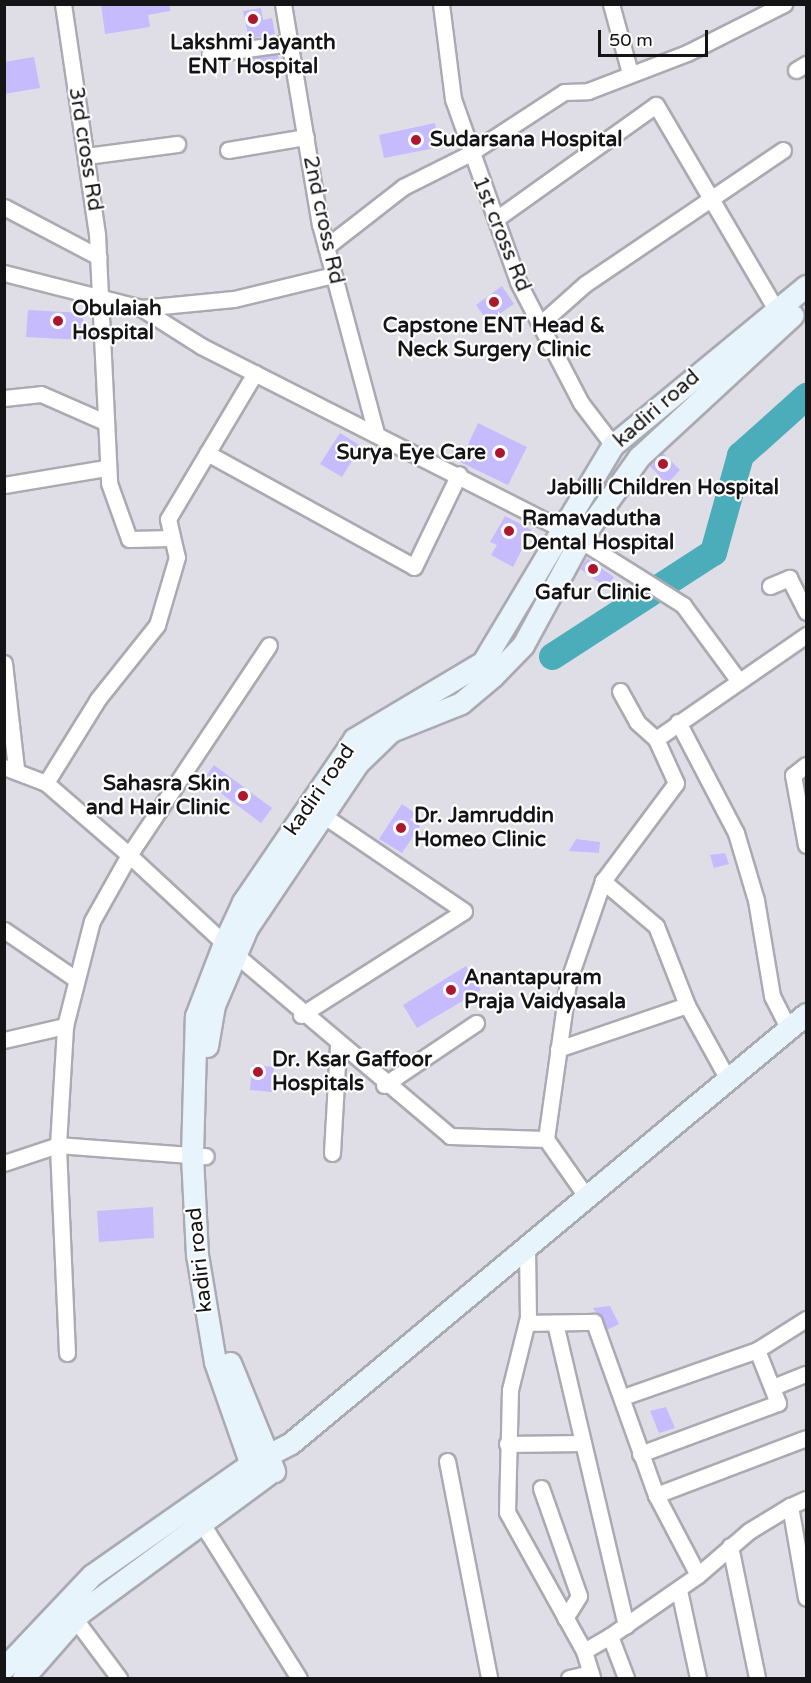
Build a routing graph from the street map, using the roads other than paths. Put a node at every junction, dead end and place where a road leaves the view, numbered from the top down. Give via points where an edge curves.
1 (63, 4) edge
2 (283, 4) edge
3 (441, 4) edge
4 (611, 4) edge
5 (784, 4) edge
6 (290, 43) junction
7 (210, 54) dead end
8 (630, 73) junction
9 (306, 137) junction
10 (177, 144) dead end
11 (228, 150) dead end
12 (783, 150) dead end
13 (469, 154) junction
14 (86, 156) junction
15 (708, 200) junction
16 (4, 207) edge
17 (496, 219) junction
18 (326, 247) junction
19 (99, 257) junction
20 (4, 273) edge
21 (333, 275) junction
22 (807, 286) edge
23 (103, 295) junction
24 (807, 303) edge
25 (141, 308) junction
26 (777, 311) junction
27 (540, 324) junction
28 (255, 373) junction
29 (4, 398) edge
30 (105, 422) junction
31 (376, 433) junction
32 (613, 445) junction
33 (207, 453) junction
34 (106, 468) junction
35 (459, 474) junction
36 (4, 485) edge
37 (572, 535) junction
38 (172, 538) junction
39 (770, 586) dead end
40 (807, 612) edge
41 (807, 635) edge
42 (270, 645) dead end
43 (4, 663) edge
44 (738, 680) junction
45 (620, 691) dead end
46 (678, 722) junction
47 (656, 739) junction
48 (807, 765) edge
49 (10, 768) edge
50 (46, 783) junction
51 (322, 815) junction
52 (807, 845) edge
53 (129, 855) junction
54 (603, 881) junction
55 (4, 930) edge
56 (230, 949) junction
57 (74, 978) junction
58 (687, 1005) junction
59 (807, 1014) edge
60 (301, 1015) junction
61 (476, 1023) dead end
62 (65, 1026) junction
63 (788, 1028) junction
64 (4, 1040) edge
65 (338, 1047) junction
66 (558, 1049) junction
67 (726, 1076) junction
68 (384, 1085) junction
69 (546, 1139) junction
70 (58, 1145) junction
71 (332, 1153) dead end
72 (199, 1156) junction
73 (4, 1163) edge
74 (588, 1199) junction
75 (527, 1247) junction
76 (807, 1319) edge
77 (527, 1323) junction
78 (555, 1323) junction
79 (757, 1350) junction
80 (67, 1353) dead end
81 (807, 1374) edge
82 (773, 1387) junction
83 (623, 1397) junction
84 (807, 1438) edge
85 (583, 1443) junction
86 (507, 1444) junction
87 (640, 1454) junction
88 (447, 1461) dead end
89 (262, 1468) junction
90 (541, 1488) dead end
91 (656, 1495) junction
92 (807, 1499) edge
93 (790, 1506) junction
94 (201, 1522) junction
95 (730, 1546) junction
96 (698, 1575) junction
97 (679, 1590) junction
98 (807, 1598) edge
99 (69, 1611) junction
100 (566, 1618) junction
101 (626, 1626) junction
102 (610, 1636) junction
103 (584, 1651) junction
104 (4, 1668) edge
105 (591, 1676) edge
106 (23, 1678) edge
107 (119, 1678) edge
108 (299, 1678) edge
109 (489, 1678) edge
110 (568, 1678) edge
111 (626, 1678) edge
112 (698, 1678) edge
113 (756, 1678) edge

1 - 14 street, 3rd cross Rd
2 - 6 street, 2nd cross Rd
3 - 13 street, 1st cross Rd via 453,99
4 - 8 street
5 - 8 street via 714,42
6 - 7 street
6 - 9 street, 2nd cross Rd
8 - 13 street via 588,91 564,92
9 - 11 street
9 - 18 street, 2nd cross Rd
10 - 14 street
12 - 15 street
13 - 17 street, 1st cross Rd
13 - 18 street via 403,187
14 - 19 street, 3rd cross Rd
15 - 17 street via 656,105
15 - 26 street
15 - 27 street via 585,284
16 - 19 street
17 - 27 street, 1st cross Rd
18 - 21 street, 2nd cross Rd
19 - 23 street, 3rd cross Rd
20 - 23 street
21 - 25 street via 234,299
21 - 31 street, 2nd cross Rd
22 - 26 main road, kadiri road
23 - 25 street
23 - 30 street, 3rd cross Rd
24 - 37 main road, kadiri road via 639,457
25 - 28 street
26 - 32 main road, kadiri road
27 - 32 street, 1st cross Rd via 581,403
28 - 31 street
28 - 33 street
29 - 30 street via 41,394
30 - 34 street, 3rd cross Rd
31 - 35 street
32 - 37 main road, kadiri road
33 - 35 street via 414,567
33 - 38 street via 168,519
34 - 36 street
34 - 38 street, 3rd cross Rd via 129,539
35 - 37 street
37 - 44 street via 683,605
37 - 51 main road, kadiri road via 523,645 461,703 390,731 358,763
37 - 56 main road, kadiri road via 499,640 471,673 354,739 243,902
38 - 50 street via 177,557 157,625 98,699
39 - 40 street via 789,578
41 - 44 street
42 - 53 street
43 - 49 street
44 - 46 street
45 - 47 street via 637,722
46 - 47 street
46 - 63 street via 736,833 756,900 772,996
47 - 54 street via 676,783
48 - 52 street via 793,775
49 - 50 street
50 - 53 street
51 - 56 main road, kadiri road
51 - 60 street via 464,911
53 - 56 street
53 - 57 street via 92,921
54 - 58 street via 656,926
54 - 66 street via 568,982
55 - 57 street
56 - 60 street
56 - 72 main road, kadiri road via 196,1016
57 - 62 street
58 - 66 street
58 - 67 street
59 - 63 main road
60 - 65 street
61 - 68 street
62 - 64 street
62 - 70 street
63 - 67 main road
65 - 68 street
65 - 71 street
66 - 69 street
67 - 74 main road
68 - 69 street via 431,1125 465,1140
69 - 74 street
70 - 72 street
70 - 73 street
70 - 80 street
72 - 89 main road, kadiri road via 217,1316
74 - 75 main road
75 - 77 street
75 - 89 main road
76 - 79 street
77 - 78 street
77 - 86 street via 510,1390
78 - 83 street via 594,1322
78 - 85 street
79 - 82 street
79 - 83 street
81 - 82 street
82 - 87 street via 778,1403
83 - 87 street
84 - 91 street
85 - 86 street
85 - 101 street
86 - 100 street via 507,1512
87 - 91 street
88 - 109 street
89 - 94 main road
89 - 99 main road
90 - 100 street via 579,1596
91 - 96 street
92 - 93 street
93 - 95 street
93 - 98 street
94 - 99 main road
94 - 108 street
95 - 96 street
95 - 113 street
96 - 97 street
97 - 101 street
97 - 112 street
99 - 104 main road
99 - 106 main road
99 - 107 street
100 - 103 street
101 - 102 street
102 - 103 street
102 - 111 street
103 - 105 street
105 - 110 street

